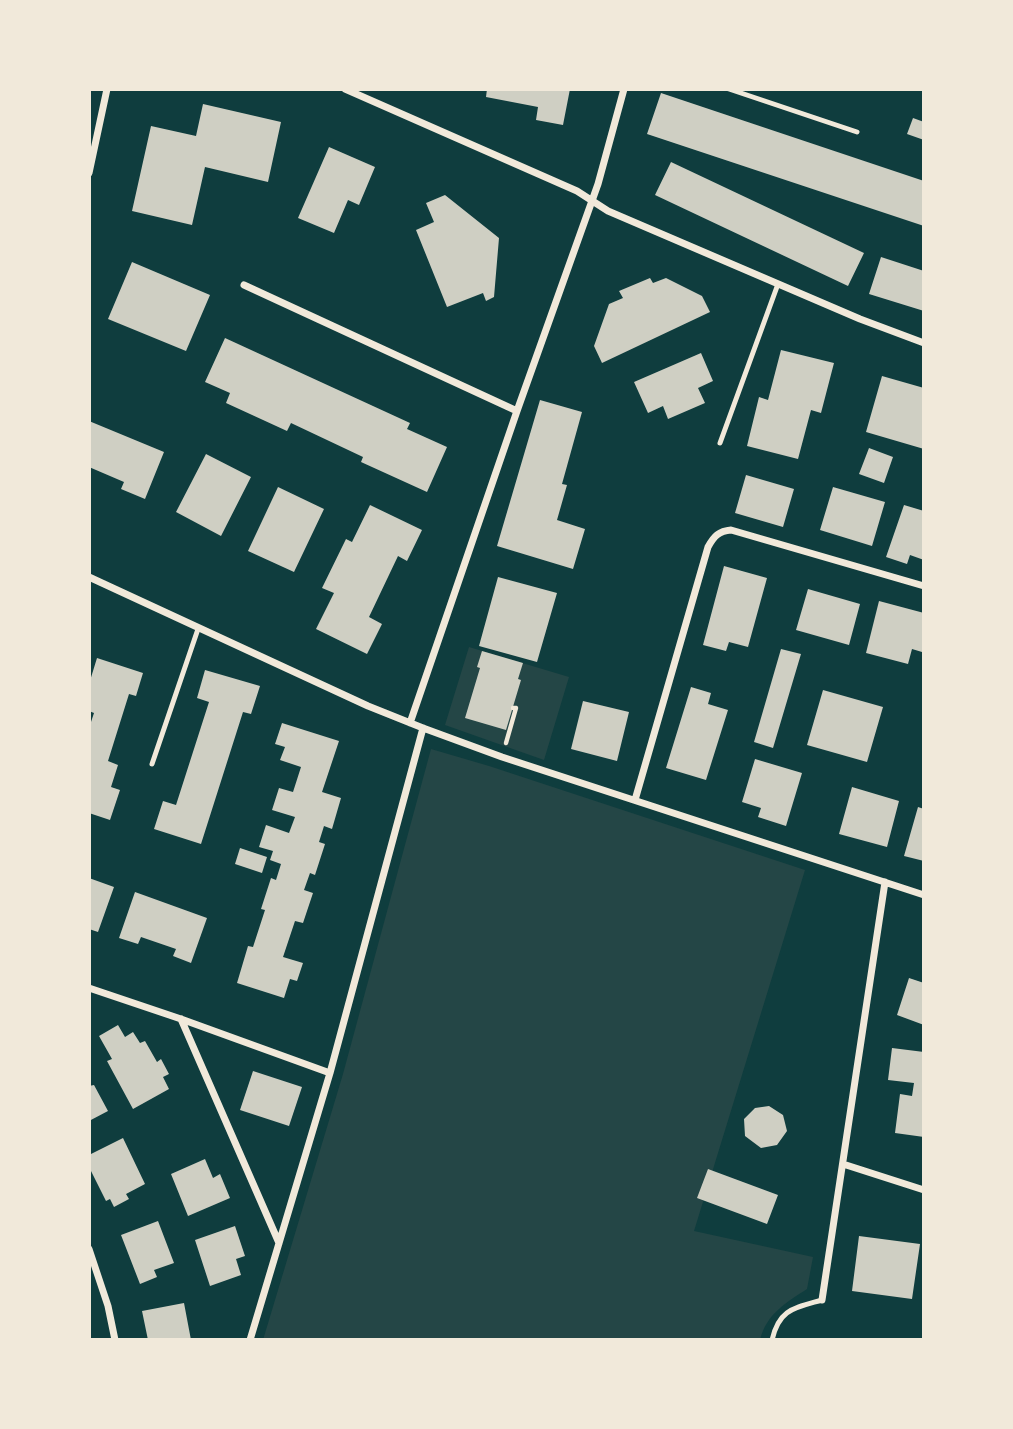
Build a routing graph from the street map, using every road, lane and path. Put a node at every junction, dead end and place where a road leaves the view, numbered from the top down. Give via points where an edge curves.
1 (107, 89) edge
2 (345, 89) edge
3 (624, 89) edge
4 (729, 89) edge
5 (857, 131) dead end
6 (89, 173) edge
7 (592, 201) junction
8 (778, 284) junction
9 (244, 285) dead end
10 (924, 342) edge
11 (517, 411) junction
12 (720, 443) dead end
13 (89, 577) edge
14 (924, 586) edge
15 (198, 629) junction
16 (513, 708) dead end
17 (411, 723) junction
18 (512, 723) dead end
19 (423, 728) junction
20 (152, 764) dead end
21 (635, 800) junction
22 (885, 882) junction
23 (924, 895) edge
24 (89, 988) edge
25 (181, 1019) junction
26 (330, 1073) junction
27 (843, 1164) junction
28 (924, 1191) edge
29 (279, 1243) junction
30 (89, 1249) edge
31 (822, 1300) joint
32 (115, 1340) edge
33 (250, 1340) edge
34 (772, 1340) edge

1 - 6 street
2 - 7 street
3 - 7 street
4 - 5 lane
7 - 8 street
7 - 11 street
8 - 10 street
8 - 12 lane
9 - 11 street
11 - 17 street
13 - 15 street
14 - 21 street via 731,530 720,532 708,547
15 - 17 street
15 - 20 lane
16 - 18 path
17 - 19 street
19 - 21 street
19 - 26 street
21 - 22 street
22 - 23 street
22 - 27 street
24 - 25 street
25 - 26 street
25 - 29 street
26 - 29 street
27 - 28 street
27 - 31 street
29 - 33 street
30 - 32 street
31 - 34 lane via 782,1315

